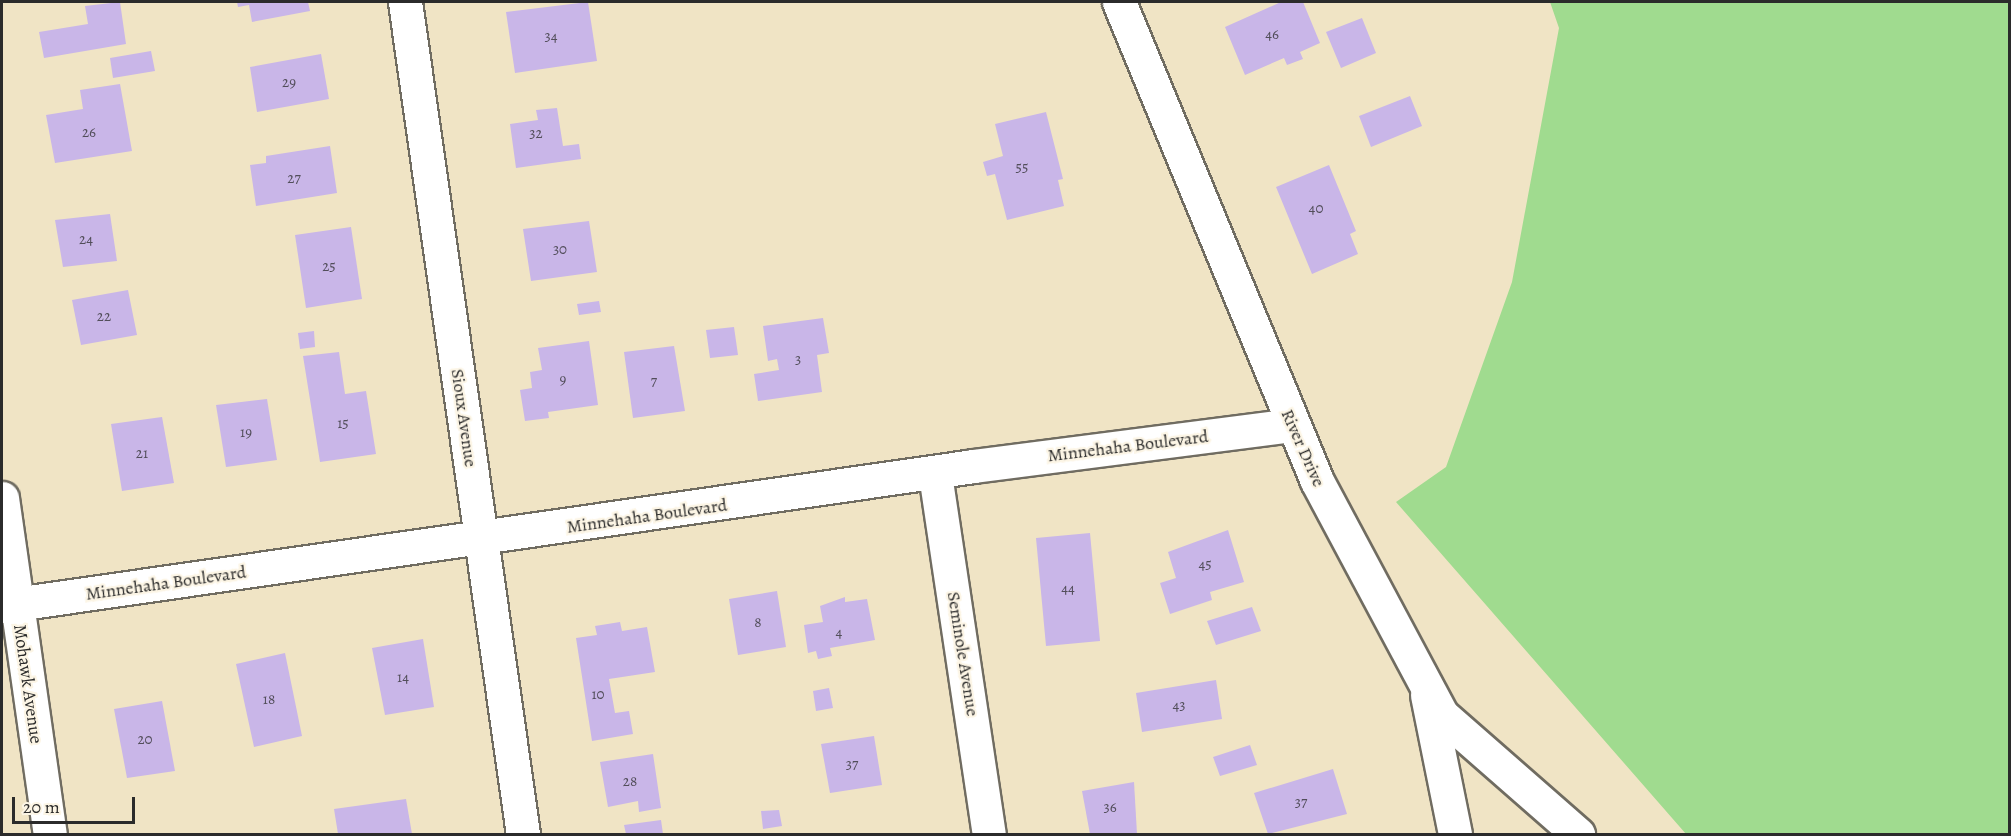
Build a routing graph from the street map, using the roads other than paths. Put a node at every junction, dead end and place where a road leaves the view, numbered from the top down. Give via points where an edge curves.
1 (405, 2) edge
2 (1119, 2) edge
3 (1292, 425) junction
4 (935, 474) junction
5 (2, 498) edge
6 (481, 539) junction
7 (9, 605) edge
8 (1424, 680) junction
9 (50, 834) edge
10 (523, 834) edge
11 (989, 834) edge
12 (1455, 834) edge
13 (1578, 834) edge

1 - 6 street, Sioux Avenue
2 - 3 street, River Drive
3 - 4 street, Minnehaha Boulevard
3 - 8 street, River Drive
4 - 6 street, Minnehaha Boulevard
4 - 11 street, Seminole Avenue
5 - 7 street, Mohawk Avenue
6 - 7 street, Minnehaha Boulevard
6 - 10 street, Sioux Avenue
7 - 9 street, Mohawk Avenue
8 - 12 street
8 - 13 street, River Drive via 1442,715

